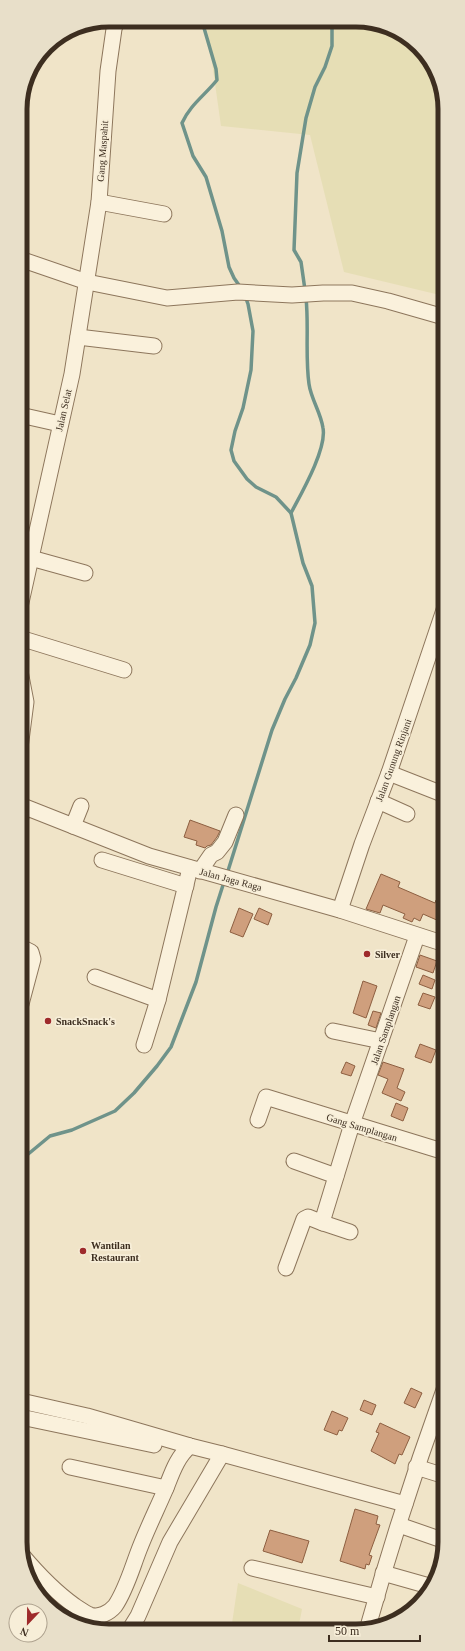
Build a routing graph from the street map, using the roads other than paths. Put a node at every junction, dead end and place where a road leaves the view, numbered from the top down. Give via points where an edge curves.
1 (114, 27) edge
2 (99, 202) junction
3 (164, 214) dead end
4 (27, 261) edge
5 (87, 282) junction
6 (438, 314) edge
7 (78, 337) junction
8 (154, 346) dead end
9 (27, 417) edge
10 (60, 424) junction
11 (27, 553) edge
12 (27, 557) edge
13 (85, 573) dead end
14 (438, 628) edge
15 (27, 640) edge
16 (124, 670) dead end
17 (389, 773) junction
18 (438, 793) edge
19 (378, 801) junction
20 (81, 806) dead end
21 (27, 812) edge
22 (407, 814) dead end
23 (236, 815) dead end
24 (73, 826) junction
25 (102, 860) dead end
26 (200, 871) junction
27 (186, 886) junction
28 (340, 910) junction
29 (417, 936) junction
30 (438, 942) edge
31 (27, 950) edge
32 (95, 977) dead end
33 (27, 982) edge
34 (158, 1000) junction
35 (333, 1031) dead end
36 (381, 1041) junction
37 (144, 1045) dead end
38 (258, 1120) dead end
39 (352, 1124) junction
40 (438, 1150) edge
41 (294, 1161) dead end
42 (336, 1176) junction
43 (323, 1223) junction
44 (350, 1232) dead end
45 (286, 1268) dead end
46 (27, 1402) edge
47 (438, 1406) edge
48 (27, 1418) edge
49 (187, 1449) junction
50 (222, 1454) junction
51 (70, 1467) dead end
52 (416, 1467) junction
53 (438, 1474) edge
54 (166, 1488) junction
55 (406, 1504) junction
56 (399, 1525) junction
57 (438, 1538) edge
58 (252, 1568) dead end
59 (33, 1572) edge
60 (383, 1573) junction
61 (41, 1585) edge
62 (425, 1585) edge
63 (377, 1597) junction
64 (87, 1621) edge
65 (91, 1622) edge
66 (369, 1623) edge
67 (133, 1624) edge

1 - 2 street, Gang Maspahit via 108,71
2 - 3 street
2 - 5 street, Gang Maspahit
4 - 5 street
5 - 6 street via 167,298 238,292 359,295
5 - 7 street, Jalan Selat
7 - 8 street
7 - 10 street, Jalan Selat
9 - 10 street
10 - 11 street, Jalan Selat
12 - 13 street
14 - 17 street, Jalan Gunung Rinjani
15 - 16 street
17 - 18 street
17 - 19 street, Jalan Gunung Rinjani
19 - 22 street
19 - 28 street, Jalan Gunung Rinjani
20 - 24 street
21 - 24 street, Jalan Jaga Raga
23 - 26 street via 225,842 211,855
24 - 26 street, Jalan Jaga Raga via 149,856
25 - 27 street
26 - 27 street
26 - 28 street, Jalan Jaga Raga
27 - 34 street
28 - 29 street, Jalan Jaga Raga
29 - 30 street, Jalan Jaga Raga
29 - 36 street, Jalan Samplangan
31 - 33 street via 31,952 33,959
32 - 34 street
34 - 37 street
35 - 36 street
36 - 39 street, Jalan Samplangan
38 - 39 street, Gang Samplangan via 266,1097
39 - 40 street, Gang Samplangan
39 - 42 street, Jalan Samplangan
41 - 42 street
42 - 43 street, Jalan Samplangan
43 - 44 street
43 - 45 street via 308,1217 304,1219
46 - 49 street via 87,1416
47 - 52 street
48 - 49 street
49 - 50 street
49 - 54 street via 176,1465
50 - 55 street
50 - 67 street via 170,1542
51 - 54 street
52 - 53 street
52 - 55 street
54 - 65 street via 120,1597 114,1607
55 - 56 street
56 - 57 street
56 - 60 street
58 - 63 street
59 - 61 street
60 - 62 street
60 - 63 street
61 - 64 street via 60,1595
63 - 66 street

